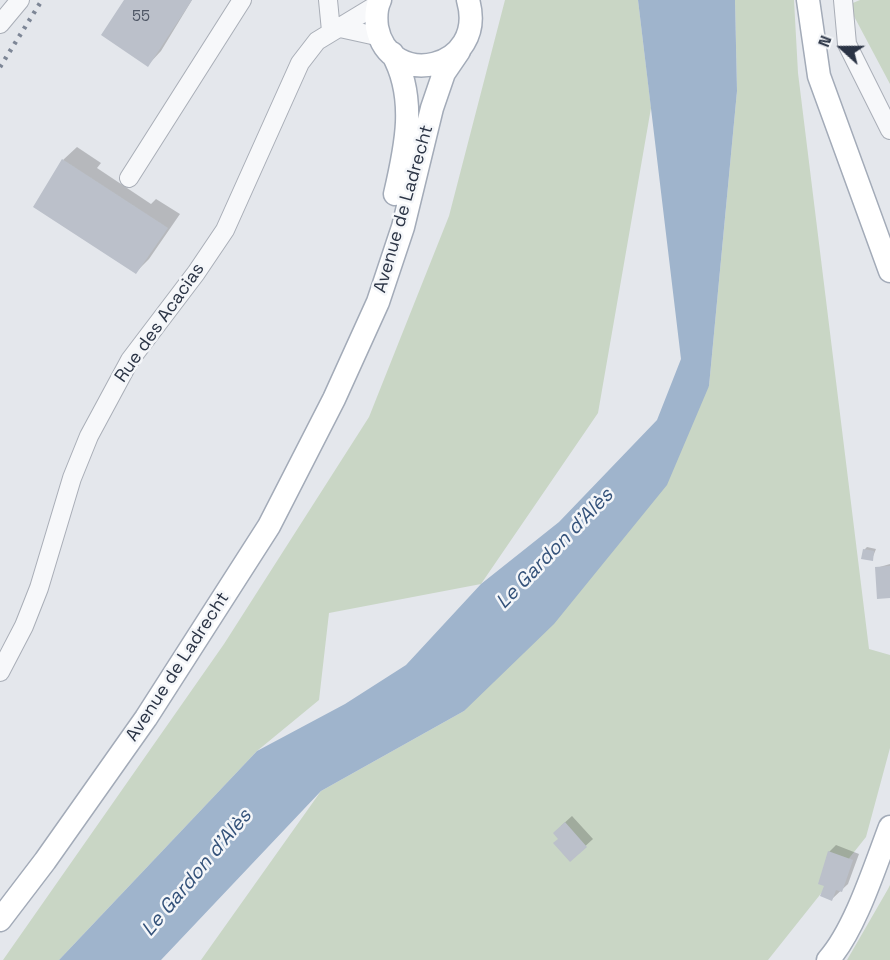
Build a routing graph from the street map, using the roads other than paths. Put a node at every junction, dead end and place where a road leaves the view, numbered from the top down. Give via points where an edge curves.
1 (20, 0) edge
2 (242, 0) edge
3 (328, 0) edge
4 (468, 0) edge
5 (808, 0) edge
6 (843, 0) edge
7 (379, 2) edge
8 (0, 24) edge
9 (336, 30) junction
10 (386, 45) junction
11 (459, 51) junction
12 (890, 130) edge
13 (129, 178) dead end
14 (890, 271) edge
15 (334, 399) junction
16 (0, 672) edge
17 (890, 827) edge
18 (0, 920) edge
19 (828, 960) edge

1 - 8 street
2 - 13 street
3 - 9 street
4 - 11 main road, Avenue de Ladrecht via 471,26
5 - 14 main road via 819,76
6 - 12 street via 847,44
7 - 9 street, Rue des Acacias
7 - 10 main road, Avenue de Ladrecht via 376,20
9 - 10 street
9 - 16 street, Rue des Acacias via 317,41 300,63 225,230 130,360 89,436 72,478 39,588
10 - 11 main road via 404,62 418,66 440,63
10 - 15 main road, Avenue de Ladrecht via 403,76 409,120 370,293
11 - 15 main road, Avenue de Ladrecht via 444,73 432,108 403,227 378,302
15 - 18 main road, Avenue de Ladrecht via 269,526 202,632 96,790
17 - 19 main road via 860,903

